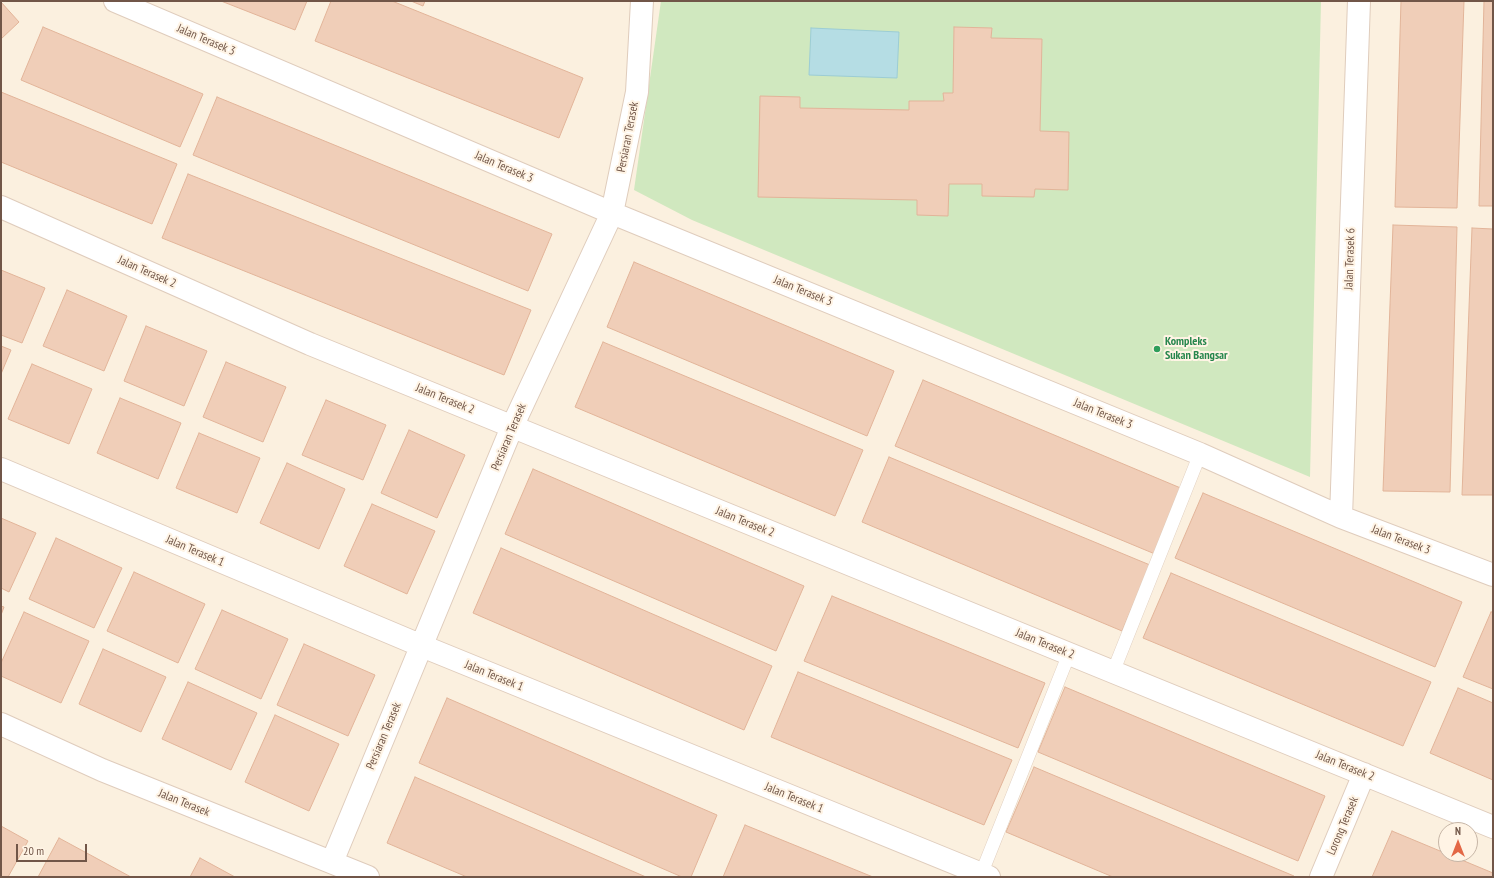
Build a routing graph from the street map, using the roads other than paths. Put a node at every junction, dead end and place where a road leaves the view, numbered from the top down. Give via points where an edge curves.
1 (115, 1) edge
2 (642, 1) edge
3 (1359, 1) edge
4 (1, 208) edge
5 (612, 213) junction
6 (512, 427) junction
7 (1200, 454) junction
8 (1, 469) edge
9 (1341, 517) junction
10 (1493, 575) edge
11 (422, 646) junction
12 (1069, 654) junction
13 (1113, 672) junction
14 (1, 724) edge
15 (1364, 774) junction
16 (1493, 827) edge
17 (332, 862) junction
18 (983, 876) edge
19 (368, 877) edge
20 (1321, 877) edge

1 - 5 street, Jalan Terasek 3
2 - 5 street, Persiaran Terasek via 637,92
3 - 9 street, Jalan Terasek 6
4 - 6 street, Jalan Terasek 2 via 310,344
5 - 6 street, Persiaran Terasek
5 - 7 street, Jalan Terasek 3
6 - 11 street, Persiaran Terasek
6 - 12 street, Jalan Terasek 2
7 - 9 street, Jalan Terasek 3
7 - 13 lane
8 - 11 street, Jalan Terasek 1
9 - 10 street, Jalan Terasek 3
11 - 17 street, Persiaran Terasek
11 - 18 street, Jalan Terasek 1
12 - 13 street, Jalan Terasek 2
12 - 18 lane
13 - 15 street, Jalan Terasek 2
14 - 17 street, Jalan Terasek via 102,770
15 - 16 street, Jalan Terasek 2
15 - 20 street, Lorong Terasek
17 - 19 street, Jalan Terasek

